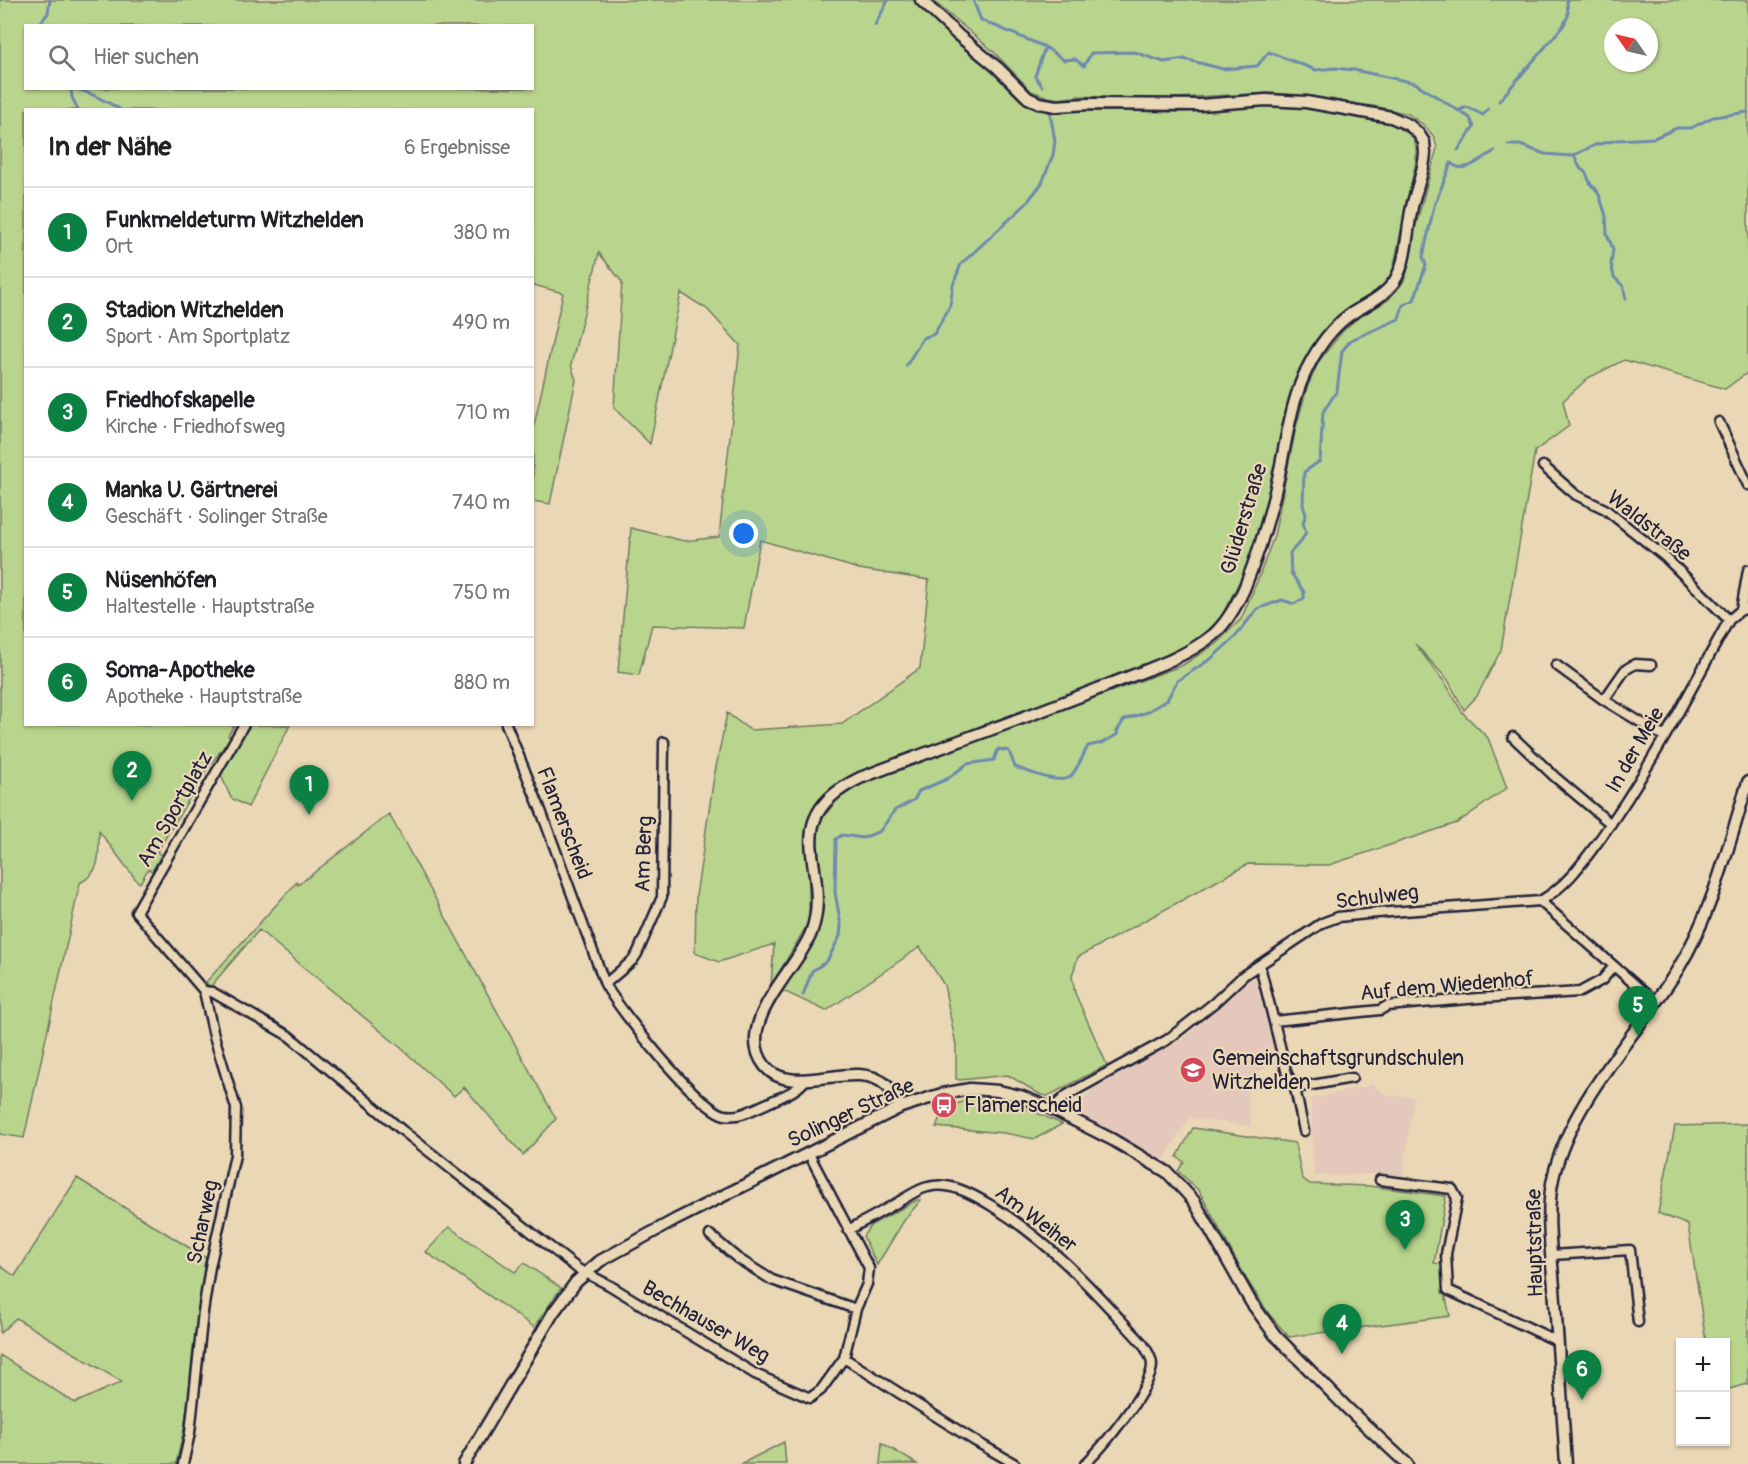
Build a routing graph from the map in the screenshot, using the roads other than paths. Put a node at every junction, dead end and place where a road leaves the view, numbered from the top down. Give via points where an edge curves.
1 (921, 0) edge
2 (1719, 422) dead end
3 (1543, 466) dead end
4 (1748, 485) edge
5 (1748, 570) edge
6 (1745, 610) edge
7 (1729, 620) junction
8 (1556, 664) dead end
9 (1651, 664) dead end
10 (1604, 700) junction
11 (243, 726) edge
12 (507, 726) edge
13 (1513, 737) dead end
14 (1665, 737) junction
15 (664, 742) dead end
16 (1748, 782) edge
17 (1611, 824) junction
18 (1540, 902) junction
19 (136, 912) joint
20 (1260, 966) junction
21 (1614, 966) junction
22 (605, 984) junction
23 (204, 991) junction
24 (1656, 1003) junction
25 (1275, 1021) junction
26 (1352, 1078) dead end
27 (806, 1079) junction
28 (1295, 1088) junction
29 (901, 1107) junction
30 (1052, 1109) junction
31 (1304, 1131) dead end
32 (809, 1154) junction
33 (1380, 1179) dead end
34 (848, 1230) junction
35 (710, 1235) dead end
36 (1552, 1254) junction
37 (586, 1272) junction
38 (856, 1309) junction
39 (1638, 1322) dead end
40 (1557, 1341) junction
41 (844, 1358) junction
42 (183, 1464) edge
43 (464, 1464) edge
44 (1015, 1464) edge
45 (1085, 1464) edge
46 (1407, 1464) edge
47 (1566, 1464) edge

1 - 27 main road, Glüderstraße via 1038,103 1056,106 1306,102 1378,114 1408,125 1421,137 1425,160 1396,278 1382,294 1332,332 1302,380 1264,533 1236,606 1220,629 1199,645 1160,664 1048,710 860,778 836,793 822,808 810,838 816,903 814,926 806,945 767,1003 757,1030 758,1051 764,1065 783,1077
2 - 4 street
3 - 7 street, Waldstraße via 1576,495 1605,509 1665,557
5 - 6 street
6 - 7 street, In der Meie
7 - 14 street, In der Meie
8 - 10 street
9 - 10 street via 1635,664 1625,670
10 - 14 street
11 - 19 street, Am Sportplatz
12 - 22 street, Flamerscheid
13 - 17 street
14 - 17 street, In der Meie
15 - 22 street, Am Berg via 661,903 633,960
16 - 24 main road, Hauptstraße via 1698,932
17 - 18 street, In der Meie via 1577,870
18 - 20 street, Schulweg via 1338,917 1322,923
18 - 21 street
19 - 23 street, Scharweg
20 - 25 street
20 - 30 street, Schulweg via 1167,1040 1067,1095
21 - 24 street
21 - 25 street, Auf dem Wiedenhof via 1602,980 1580,993 1387,1006 1380,1010
22 - 27 street, Flamerscheid via 687,1087 718,1113 746,1113 800,1088
23 - 37 street, Scharweg via 289,1036 412,1139
23 - 42 street, Scharweg via 236,1108 237,1131 209,1278
24 - 36 main road, Hauptstraße via 1570,1128 1553,1177
25 - 28 street via 1287,1074
26 - 28 street
27 - 29 main road, Glüderstraße via 876,1079 885,1084
28 - 31 street
29 - 30 main road, Solinger Straße via 942,1094 985,1089 1020,1096
29 - 32 main road, Solinger Straße
30 - 46 main road, Solinger Straße via 1135,1152 1183,1187 1275,1335
32 - 34 street
32 - 37 main road, Solinger Straße via 632,1242
33 - 40 street via 1452,1189 1457,1198 1446,1254 1448,1290
34 - 38 street via 869,1268
34 - 45 street, Am Weiher via 929,1186 954,1188 977,1197 1023,1226 1086,1282 1143,1344 1152,1366 1115,1430
35 - 38 street via 736,1258 772,1280
36 - 39 street via 1630,1250
36 - 40 main road, Hauptstraße
37 - 41 street, Bechhauser Weg via 755,1374 810,1398 821,1390
37 - 43 main road, Solinger Straße via 548,1320
38 - 41 street
40 - 47 main road, Hauptstraße
41 - 44 street

